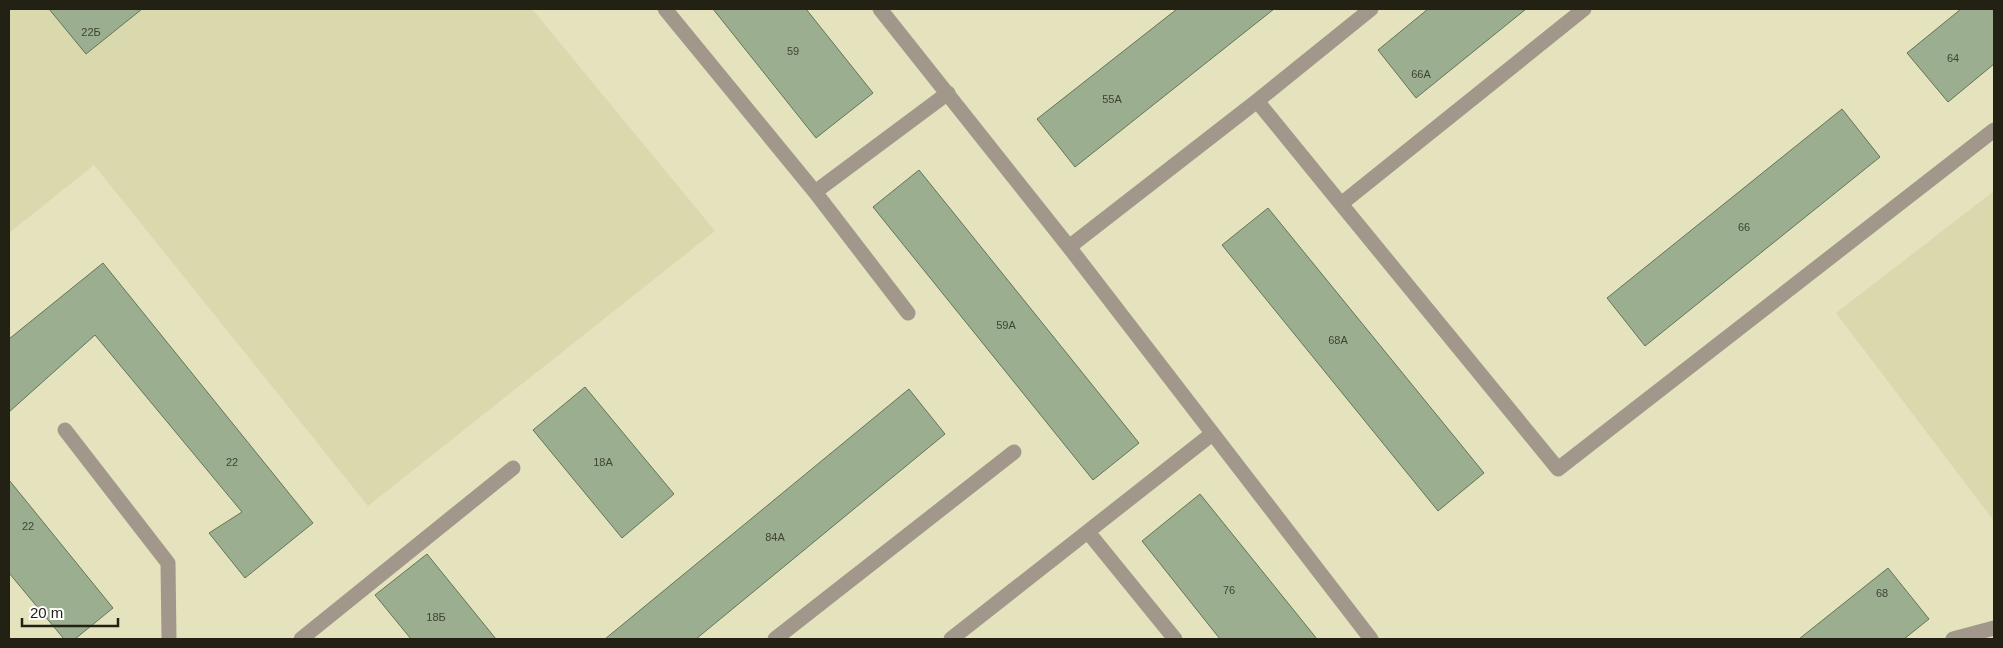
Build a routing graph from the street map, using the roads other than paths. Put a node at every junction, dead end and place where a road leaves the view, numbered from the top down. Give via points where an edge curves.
1 (665, 9) edge
2 (880, 9) edge
3 (1372, 9) edge
4 (1584, 9) edge
5 (948, 94) junction
6 (1257, 101) junction
7 (1994, 130) edge
8 (815, 192) junction
9 (1342, 204) junction
10 (1069, 247) junction
11 (908, 313) dead end
12 (65, 430) dead end
13 (1212, 434) junction
14 (1014, 452) dead end
15 (513, 468) dead end
16 (1088, 532) junction
17 (1994, 628) edge
18 (169, 639) edge
19 (301, 639) edge
20 (775, 639) edge
21 (951, 639) edge
22 (1175, 639) edge
23 (1371, 639) edge
24 (1953, 639) edge

1 - 8 lane
2 - 5 lane
3 - 6 lane
4 - 9 lane
5 - 8 lane
5 - 10 lane
6 - 9 lane
6 - 10 lane
7 - 9 lane via 1558,469
8 - 11 lane
10 - 13 lane
12 - 18 lane via 168,563
13 - 16 lane
13 - 23 lane
14 - 20 lane
15 - 19 lane
16 - 21 lane
16 - 22 lane
17 - 24 lane

